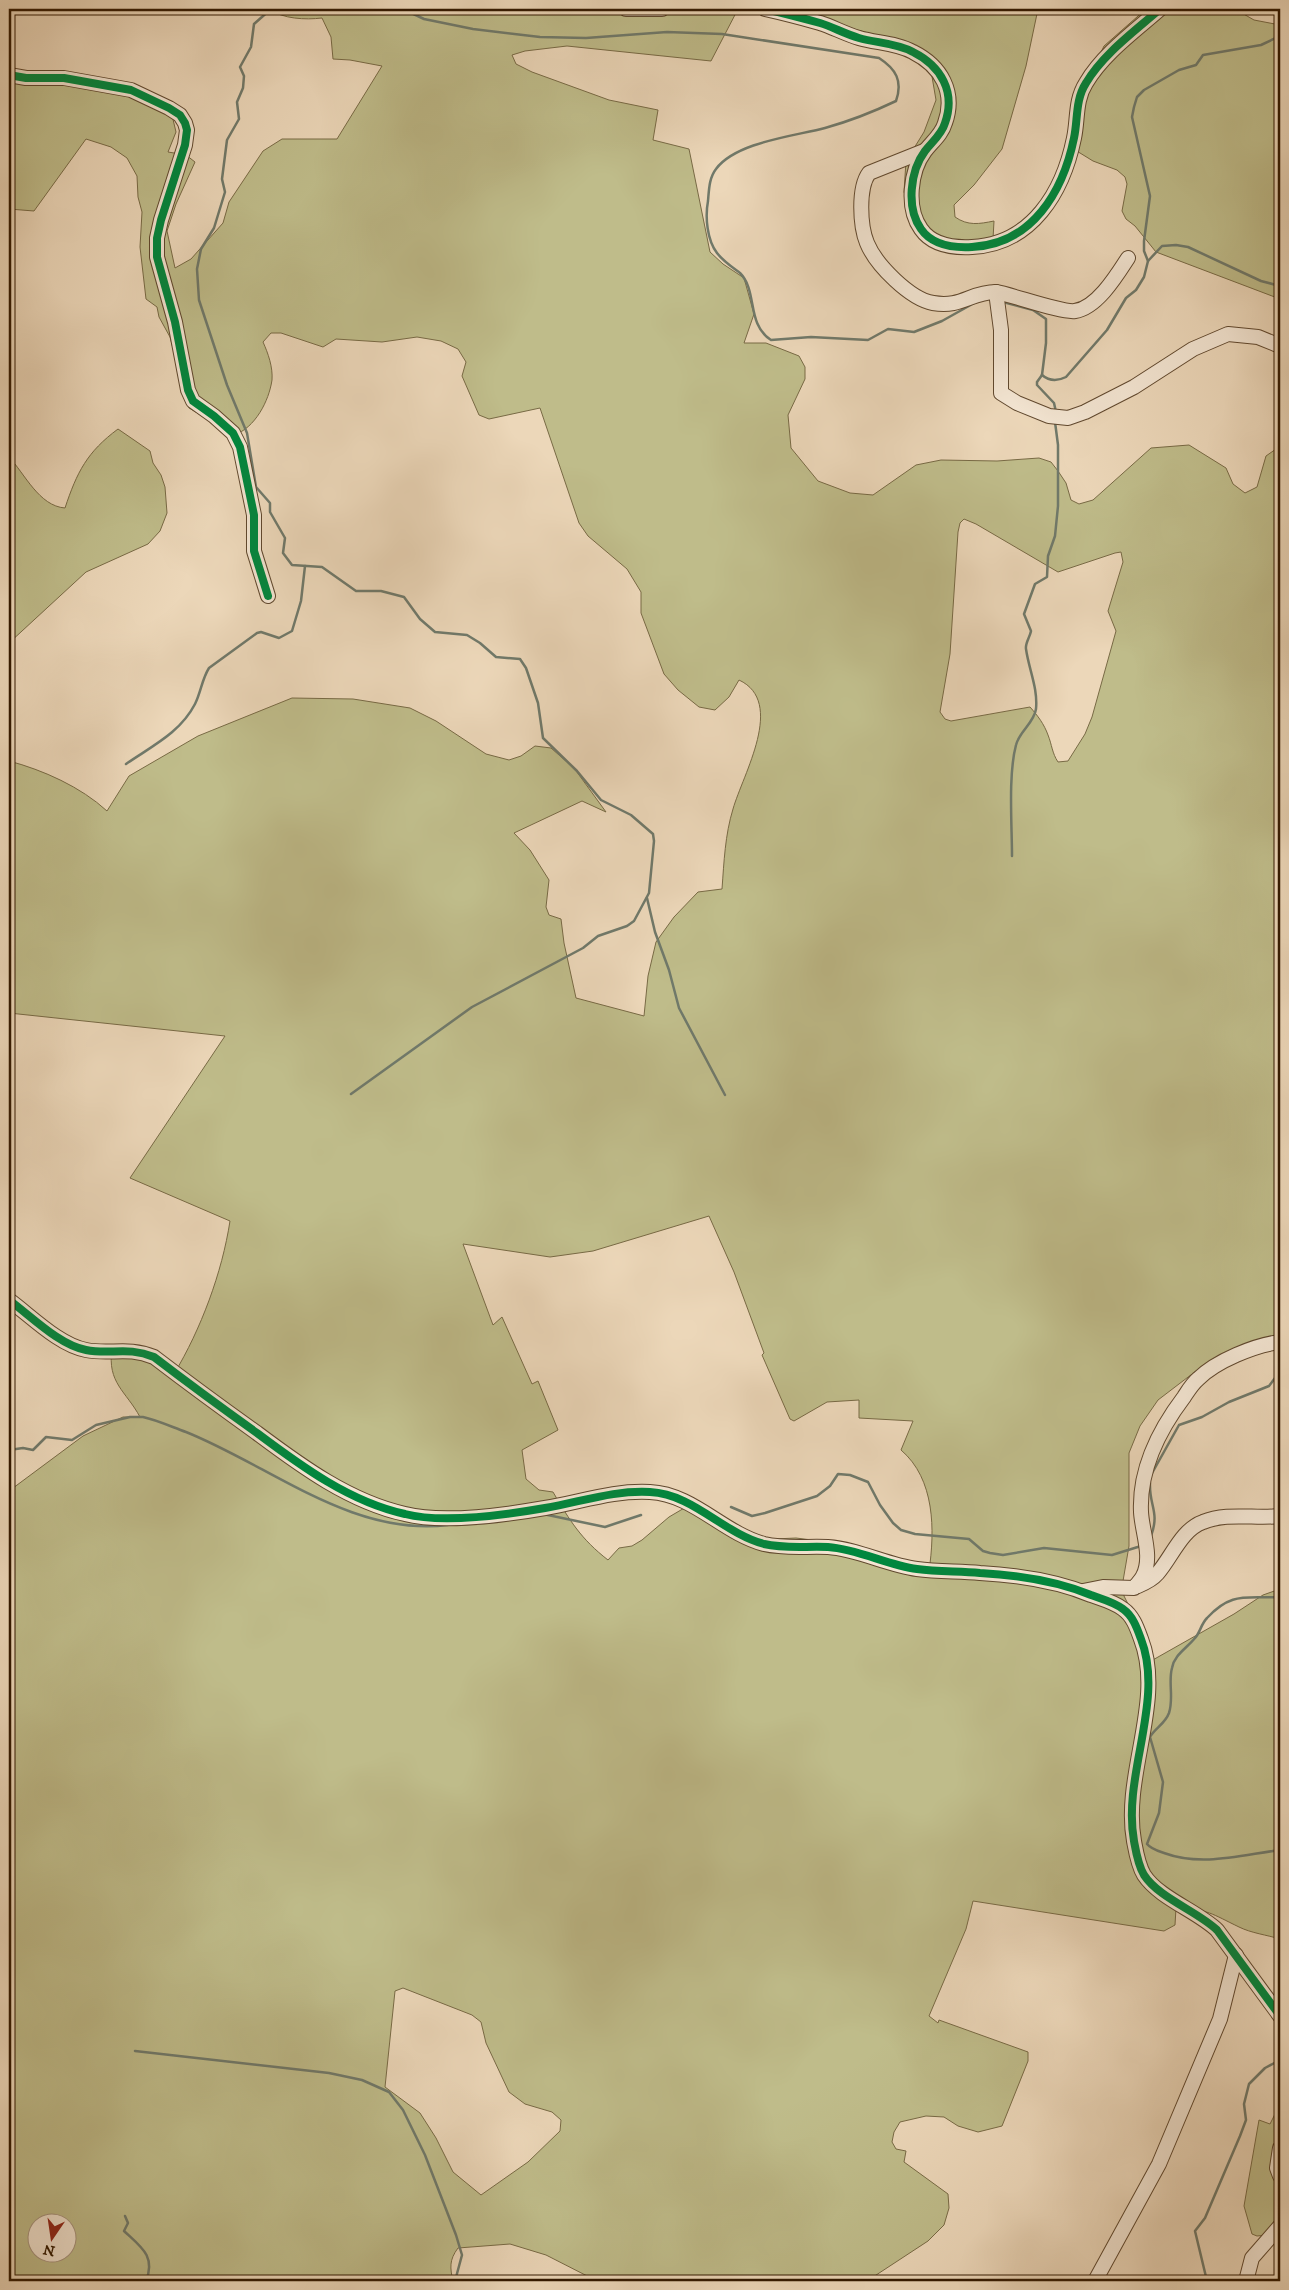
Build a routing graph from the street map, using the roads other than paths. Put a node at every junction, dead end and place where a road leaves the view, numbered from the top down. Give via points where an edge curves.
1 (626, 9) edge
2 (662, 9) edge
3 (765, 9) edge
4 (1160, 9) edge
5 (9, 75) edge
6 (924, 151) junction
7 (1128, 258) dead end
8 (996, 292) junction
9 (1280, 346) edge
10 (268, 596) dead end
11 (9, 1300) edge
12 (1280, 1342) edge
13 (1280, 1516) edge
14 (1134, 1588) junction
15 (1082, 1591) junction
16 (1236, 1955) junction
17 (1280, 2016) edge
18 (1280, 2148) edge
19 (1280, 2176) edge
20 (1280, 2226) edge
21 (1094, 2281) edge
22 (1246, 2281) edge

1 - 2 street
3 - 6 street via 821,23 857,38 913,51 934,65 946,85 948,111 940,133
4 - 6 street via 1089,78 1081,94 1067,166 1040,215 1026,229 984,247 955,247 932,240 916,222 914,212 912,184
5 - 10 street via 64,78 131,90 169,108 185,123 185,145 161,220 157,257 175,322 188,390 193,401 233,432 240,447 254,515 254,551
6 - 8 street via 876,168 864,179 861,203 866,243 904,289 923,301 959,303 977,294
7 - 8 street via 1110,285 1080,310 1065,310
8 - 9 street via 1000,322 1001,393 1049,416 1068,418 1085,412 1149,379 1193,349 1228,334 1258,337
11 - 15 street via 76,1348 99,1352 141,1352 154,1357 309,1470 340,1489 405,1514 466,1518 546,1508 608,1493 659,1492 677,1497 726,1528 763,1544 844,1549 917,1569 1008,1575
12 - 14 street via 1229,1358 1198,1379 1166,1421 1147,1466 1141,1512 1146,1564 1144,1576
13 - 14 street via 1219,1517 1202,1522 1190,1530 1151,1580
14 - 15 street via 1104,1587
15 - 16 street via 1120,1606 1129,1614 1145,1648 1149,1690 1133,1785 1131,1823 1137,1858 1144,1876 1159,1891 1208,1922 1226,1939
16 - 17 street
16 - 21 street via 1220,2019 1159,2164
18 - 19 street via 1277,2168
20 - 22 street via 1252,2258

